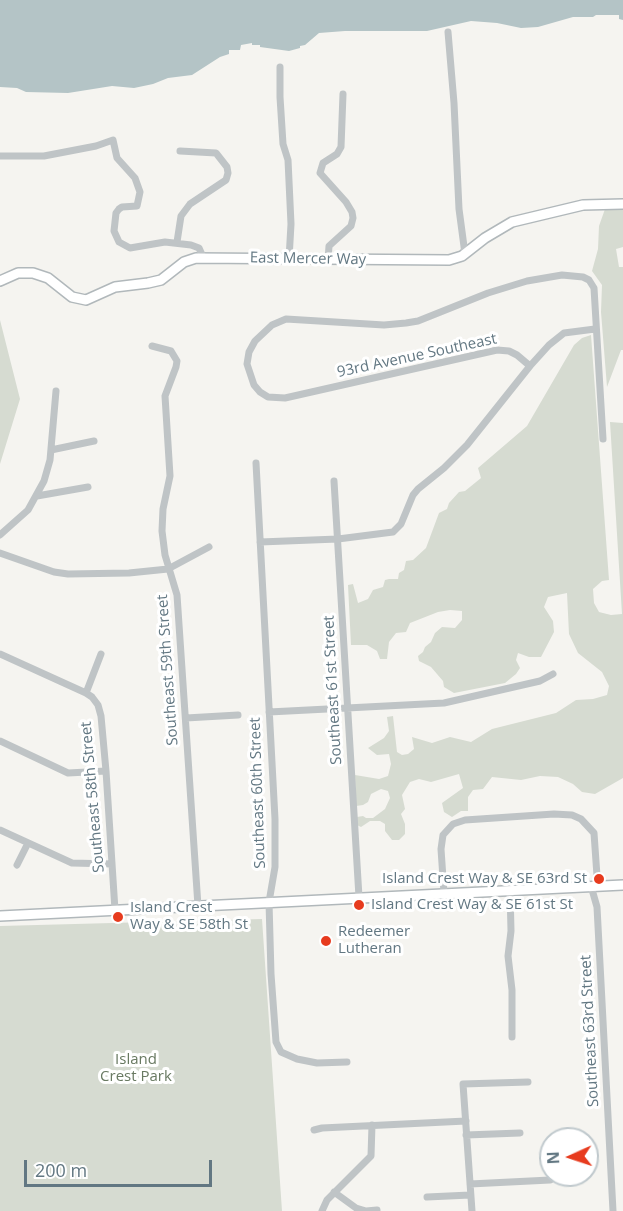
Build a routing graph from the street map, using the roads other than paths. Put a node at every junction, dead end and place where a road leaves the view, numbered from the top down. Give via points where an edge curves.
1 (448, 32) dead end
2 (280, 67) dead end
3 (343, 94) dead end
4 (180, 151) dead end
5 (0, 156) edge
6 (623, 204) edge
7 (177, 242) junction
8 (465, 254) junction
9 (203, 257) junction
10 (289, 259) junction
11 (328, 260) junction
12 (0, 281) edge
13 (595, 329) junction
14 (152, 346) dead end
15 (530, 366) junction
16 (56, 391) dead end
17 (603, 439) dead end
18 (94, 441) dead end
19 (51, 450) junction
20 (256, 463) dead end
21 (334, 481) dead end
22 (88, 487) dead end
23 (37, 496) junction
24 (0, 536) edge
25 (338, 538) junction
26 (260, 542) junction
27 (209, 547) dead end
28 (0, 553) edge
29 (168, 569) junction
30 (0, 654) edge
31 (101, 654) dead end
32 (553, 674) dead end
33 (86, 693) junction
34 (347, 709) junction
35 (269, 712) junction
36 (238, 715) dead end
37 (186, 718) junction
38 (0, 741) edge
39 (106, 771) junction
40 (0, 830) edge
41 (28, 843) junction
42 (112, 864) junction
43 (17, 865) dead end
44 (597, 876) dead end
45 (623, 885) edge
46 (591, 886) junction
47 (510, 890) junction
48 (444, 893) junction
49 (358, 897) junction
50 (269, 902) junction
51 (198, 906) junction
52 (115, 910) junction
53 (0, 916) edge
54 (512, 1037) dead end
55 (347, 1062) dead end
56 (528, 1082) dead end
57 (465, 1121) junction
58 (372, 1125) junction
59 (314, 1130) dead end
60 (520, 1133) dead end
61 (466, 1135) junction
62 (539, 1181) edge
63 (470, 1184) junction
64 (334, 1192) junction
65 (470, 1195) junction
66 (427, 1197) dead end
67 (377, 1210) edge
68 (322, 1211) edge
69 (472, 1211) edge
70 (613, 1211) edge

1 - 8 street
2 - 10 street via 282,134 288,160 291,213
3 - 11 street via 341,147 323,163 320,173 346,202 353,218 351,226 331,242
4 - 7 street via 216,153 228,173 226,180 190,204 181,216
5 - 7 street via 44,156 113,140 117,158 135,178 140,192 137,206 122,207 116,213 114,231 119,242 130,248
6 - 8 street, East Mercer Way via 583,205 512,222
7 - 9 street via 199,248
8 - 11 street, East Mercer Way via 449,260
9 - 10 street, East Mercer Way
9 - 12 street, East Mercer Way via 184,262 161,280 115,286 86,300 72,297 48,278 33,273 18,273
10 - 11 street, East Mercer Way
13 - 15 street via 564,333
13 - 15 street, 93rd Avenue Southeast via 594,288 589,280 574,275 527,281 406,323 286,319 272,325 255,341 247,364 254,385 275,398 497,350 509,351
13 - 17 street
14 - 29 street, Southeast 59th Street via 171,351 177,361 165,396 170,476 162,531
15 - 25 street via 475,437 418,489 398,528 388,534
16 - 19 street
18 - 19 street
19 - 23 street
20 - 26 street, Southeast 60th Street
21 - 25 street, Southeast 61st Street
22 - 23 street
23 - 24 street via 22,517
25 - 26 street
25 - 34 street, Southeast 61st Street
26 - 35 street, Southeast 60th Street
27 - 29 street
28 - 29 street via 68,574
29 - 37 street, Southeast 59th Street via 177,595
30 - 33 street
31 - 33 street
32 - 34 street via 540,681 444,703
33 - 39 street, Southeast 58th Street via 98,705
34 - 35 street
34 - 49 street, Southeast 61st Street
35 - 50 street, Southeast 60th Street via 275,867
36 - 37 street
37 - 51 street, Southeast 59th Street
38 - 39 street via 68,773
39 - 42 street, Southeast 58th Street
40 - 41 street
41 - 42 street via 72,863
41 - 43 street
42 - 52 street, Southeast 58th Street
44 - 48 street via 594,833 572,815 465,820 446,830 441,841
45 - 46 street
46 - 47 street
46 - 70 street, Southeast 63rd Street via 597,907
47 - 48 street
47 - 54 street
48 - 49 street
49 - 50 street
50 - 51 street
50 - 55 street, Southeast 60th Street via 278,1048 308,1062
51 - 52 street
52 - 53 street
56 - 57 street via 463,1083
57 - 58 street
57 - 61 street
58 - 59 street
58 - 64 street via 371,1156
60 - 61 street
61 - 63 street
62 - 63 street
63 - 65 street
64 - 67 street via 356,1208
64 - 68 street
65 - 66 street
65 - 69 street

